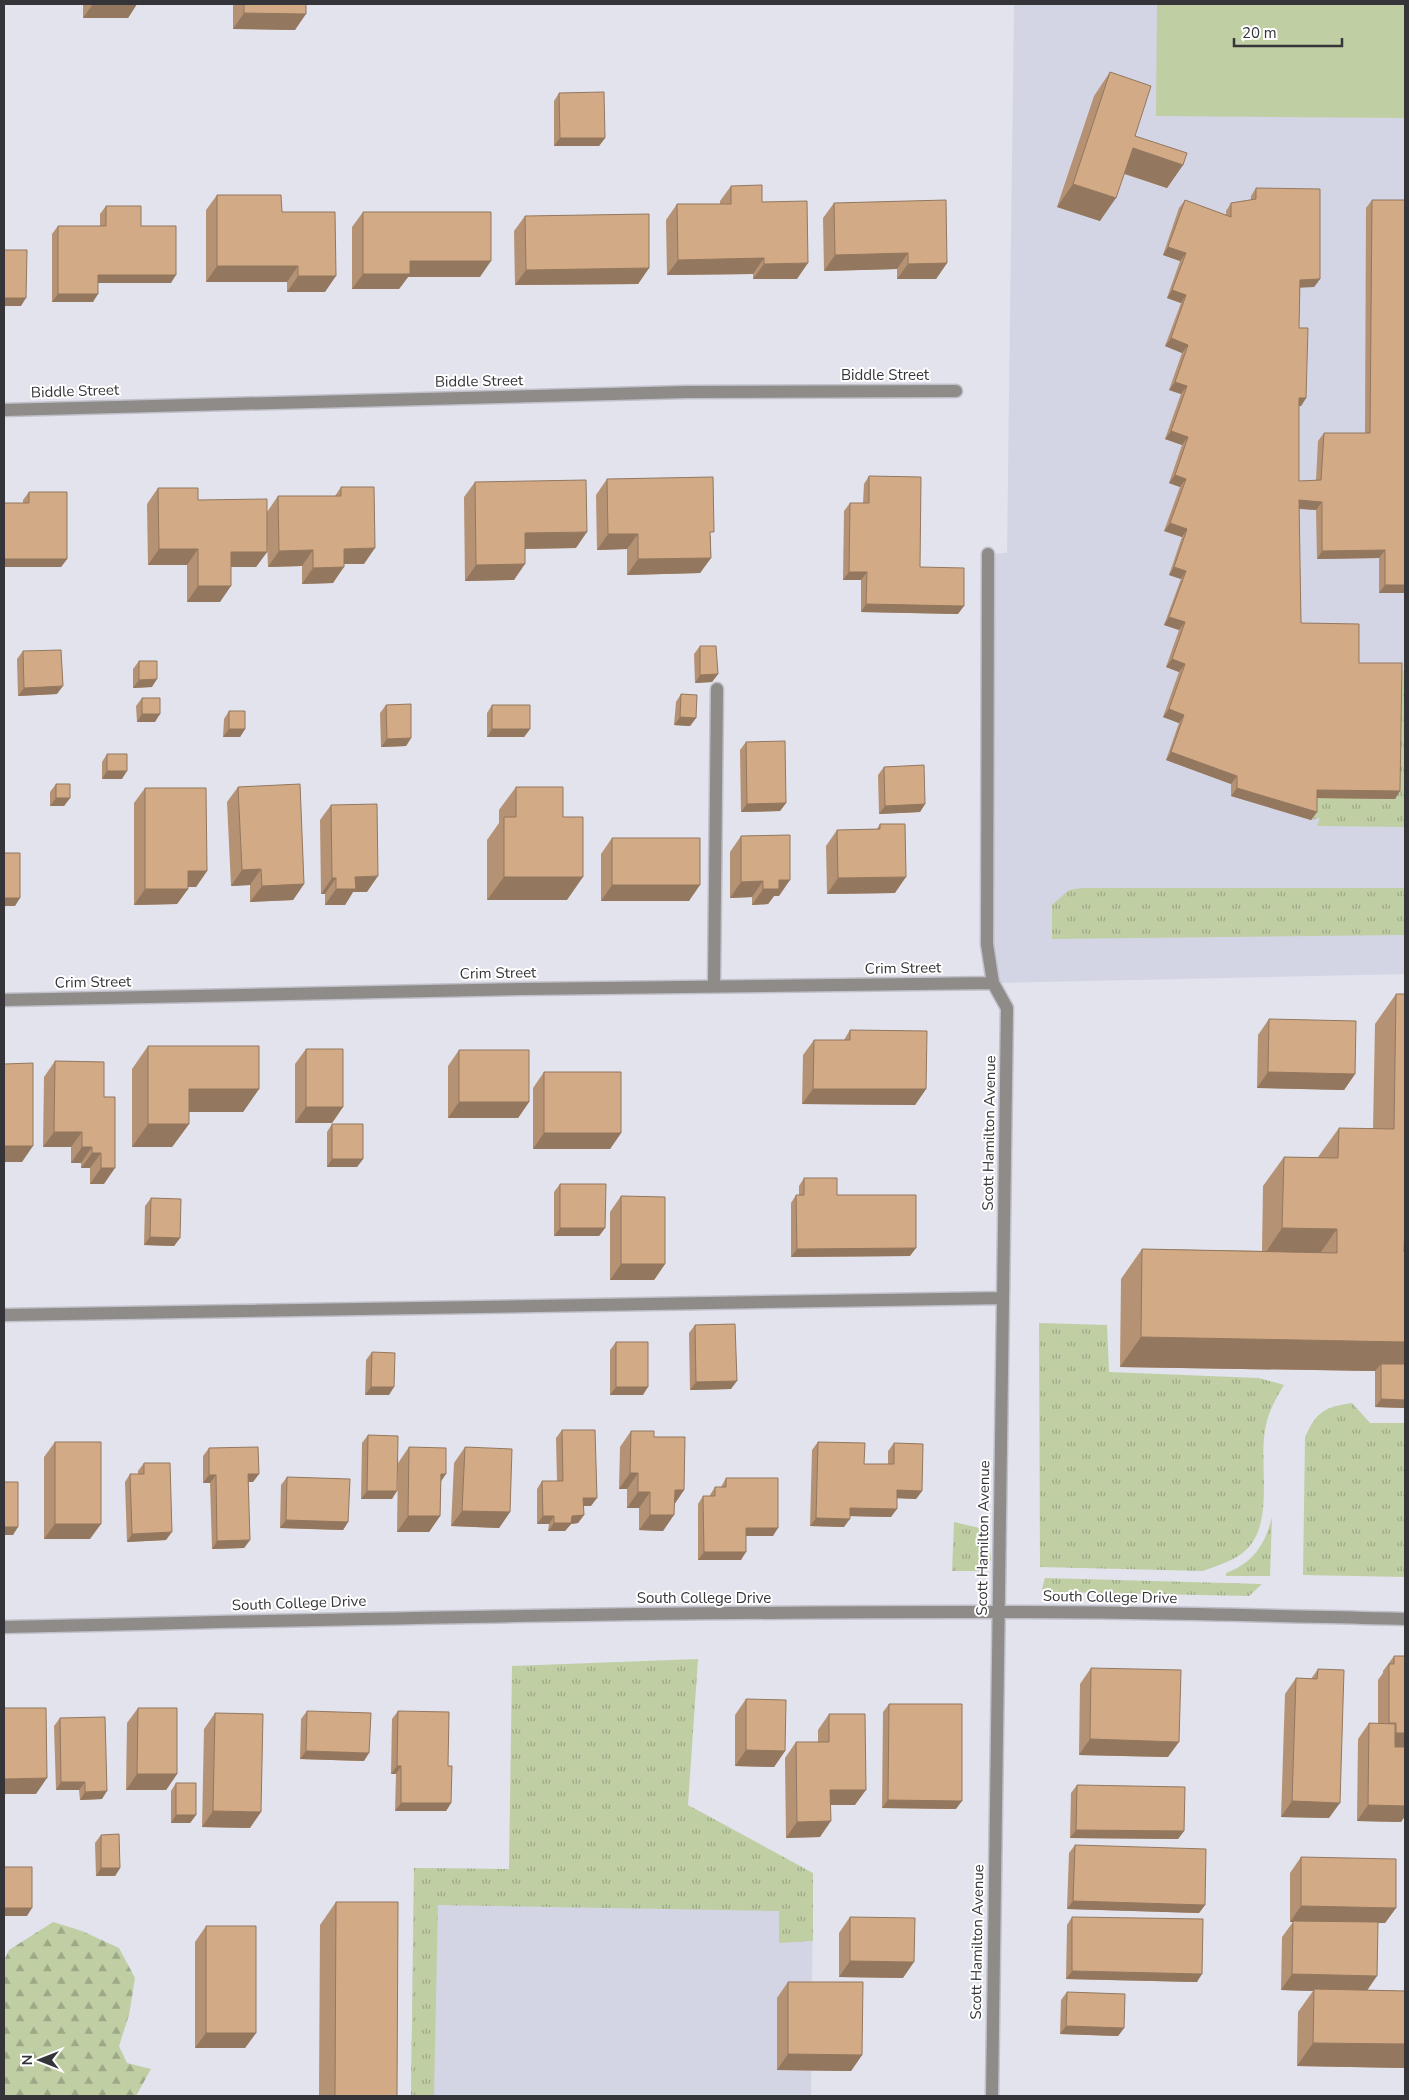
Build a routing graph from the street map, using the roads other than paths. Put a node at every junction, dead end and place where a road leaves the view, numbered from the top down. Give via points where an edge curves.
1 (956, 391) dead end
2 (4, 410) edge
3 (988, 554) dead end
4 (717, 689) dead end
5 (993, 983) junction
6 (714, 986) junction
7 (4, 1000) edge
8 (1002, 1298) junction
9 (4, 1315) edge
10 (998, 1612) junction
11 (1405, 1619) edge
12 (4, 1626) edge
13 (992, 2096) edge

1 - 2 street, Biddle Street via 667,392
3 - 5 street via 987,944
4 - 6 street
5 - 6 street, Crim Street
5 - 8 street, Scott Hamilton Avenue via 1007,1008
6 - 7 street, Crim Street
8 - 9 street
8 - 10 street, Scott Hamilton Avenue
10 - 11 street, South College Drive
10 - 12 street, South College Drive via 377,1618
10 - 13 street, Scott Hamilton Avenue

